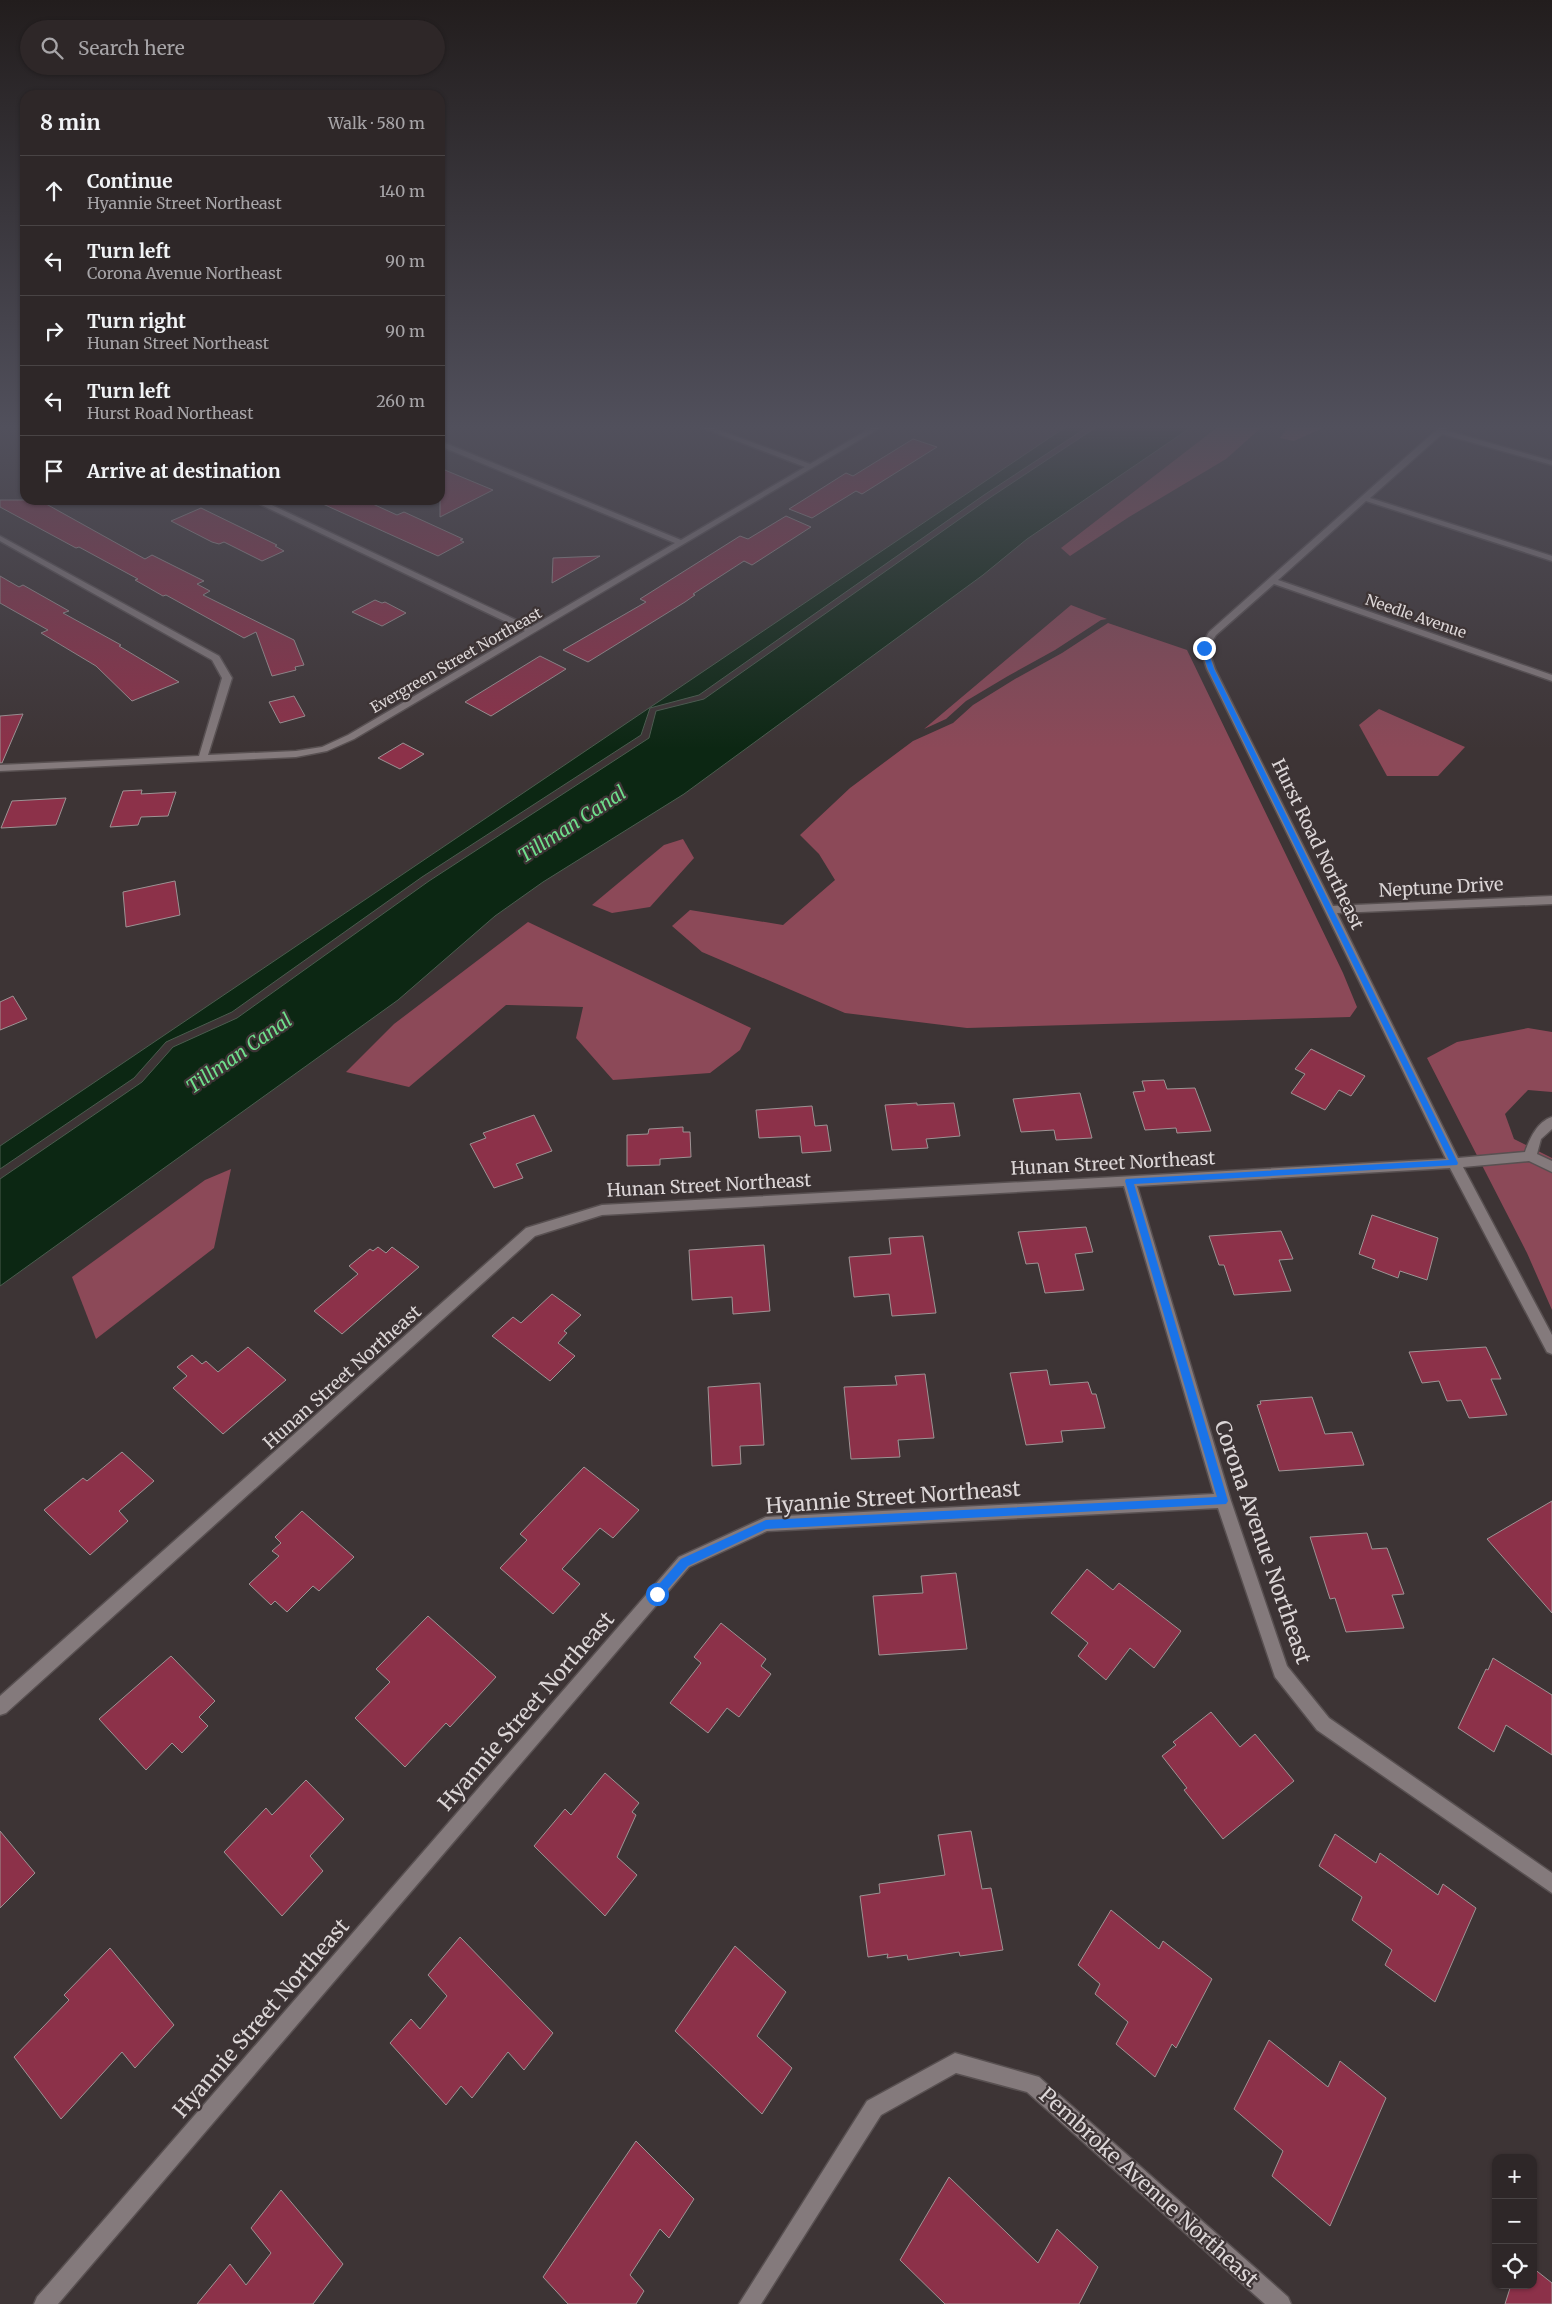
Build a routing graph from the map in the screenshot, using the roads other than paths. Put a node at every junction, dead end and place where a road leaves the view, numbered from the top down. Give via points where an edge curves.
1 (326, 534) edge
2 (658, 534) edge
3 (697, 534) edge
4 (1323, 534) edge
5 (1473, 534) edge
6 (0, 538) edge
7 (681, 543) junction
8 (1552, 559) edge
9 (1271, 580) junction
10 (532, 631) junction
11 (1552, 678) edge
12 (203, 757) junction
13 (0, 768) edge
14 (1552, 900) edge
15 (1331, 910) junction
16 (1552, 1122) edge
17 (1530, 1156) junction
18 (1454, 1163) junction
19 (1552, 1167) edge
20 (1129, 1181) junction
21 (1552, 1348) edge
22 (1223, 1501) junction
23 (0, 1708) edge
24 (1552, 1884) edge
25 (44, 2304) edge
26 (749, 2304) edge
27 (1281, 2304) edge

1 - 10 street
2 - 7 street
3 - 7 street, Evergreen Street Northeast
4 - 9 street, Hurst Road Northeast
5 - 8 street
6 - 12 street via 216,658 227,678
7 - 10 street, Evergreen Street Northeast
9 - 11 street, Needle Avenue
9 - 15 street, Hurst Road Northeast via 1212,634 1204,648 1211,669
10 - 12 street, Evergreen Street Northeast via 351,737 324,749 296,754
12 - 13 street, Evergreen Street Northeast
14 - 15 street, Neptune Drive
15 - 18 street, Hurst Road Northeast
16 - 17 street via 1536,1137
17 - 18 street, Hunan Street Northeast
17 - 19 street
18 - 20 street, Hunan Street Northeast
18 - 21 street, Hurst Road Northeast
20 - 22 street, Corona Avenue Northeast
20 - 23 street, Hunan Street Northeast via 602,1210 531,1232
22 - 24 street, Corona Avenue Northeast via 1281,1671 1323,1724
22 - 25 street, Hyannie Street Northeast via 766,1524 684,1562
26 - 27 street, Pembroke Avenue Northeast via 874,2108 955,2063 1032,2084

